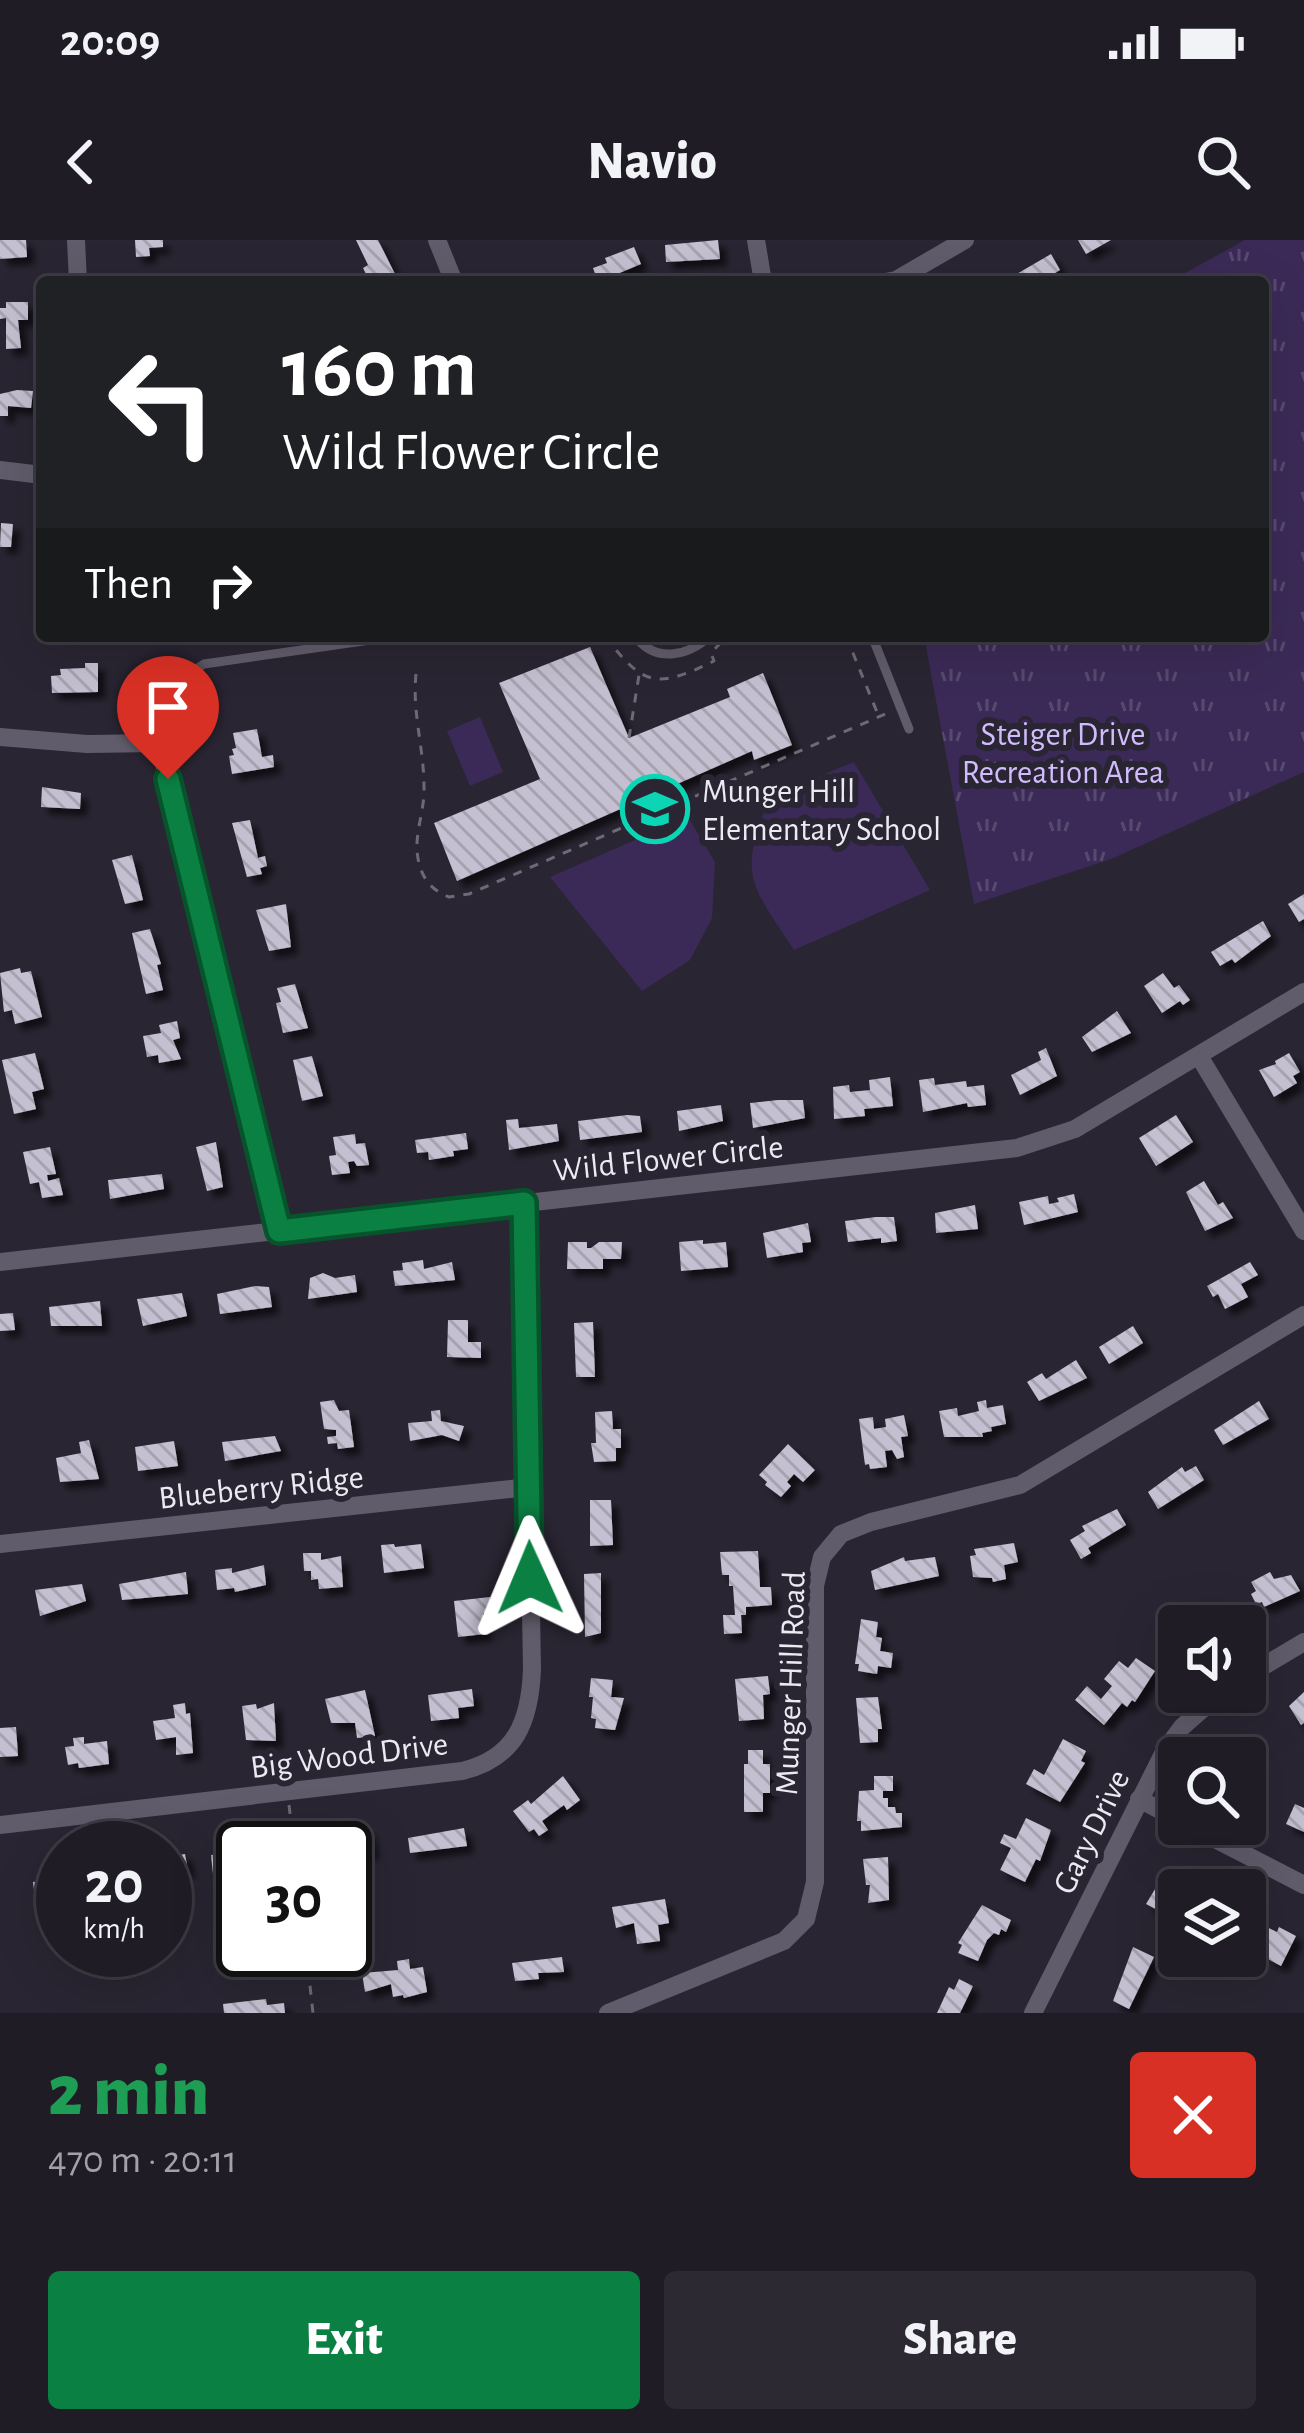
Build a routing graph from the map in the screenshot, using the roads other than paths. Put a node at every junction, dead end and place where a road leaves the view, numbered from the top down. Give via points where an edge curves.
1 (76, 240) edge
2 (437, 240) edge
3 (756, 240) edge
4 (965, 240) edge
5 (78, 276) edge
6 (452, 276) edge
7 (762, 276) edge
8 (903, 276) edge
9 (0, 470) edge
10 (36, 474) edge
11 (356, 642) edge
12 (643, 642) edge
13 (702, 642) edge
14 (874, 642) edge
15 (156, 693) junction
16 (910, 729) dead end
17 (0, 736) edge
18 (150, 743) junction
19 (1304, 992) edge
20 (1199, 1056) junction
21 (524, 1203) junction
22 (279, 1231) junction
23 (1304, 1231) edge
24 (0, 1261) edge
25 (1304, 1315) edge
26 (529, 1486) junction
27 (0, 1544) edge
28 (1304, 1642) edge
29 (1266, 1665) edge
30 (1198, 1713) edge
31 (1139, 1799) junction
32 (1158, 1809) edge
33 (0, 1825) edge
34 (1226, 1845) edge
35 (1304, 1886) edge
36 (608, 2013) edge
37 (1033, 2013) edge

1 - 5 street
2 - 6 street
3 - 7 street
4 - 8 street
9 - 10 street
11 - 15 lane via 204,664
12 - 13 lane via 659,655 690,652
14 - 16 lane
15 - 18 lane
15 - 18 lane via 141,710
17 - 18 street
18 - 22 street
19 - 20 street, Wild Flower Circle
20 - 21 street, Wild Flower Circle via 1075,1130 1032,1145
20 - 23 street
21 - 22 street, Wild Flower Circle
21 - 26 street, Big Wood Drive
22 - 24 street, Wild Flower Circle
25 - 36 street, Munger Hill Road via 1020,1485 871,1522 831,1543 814,1586 815,1882 806,1919 784,1941
26 - 27 street, Blueberry Ridge
26 - 33 street, Big Wood Drive via 531,1691 522,1731 483,1766
28 - 29 street
30 - 31 street, Gary Drive via 1165,1750
31 - 32 street
31 - 37 street, Gary Drive
34 - 35 street

